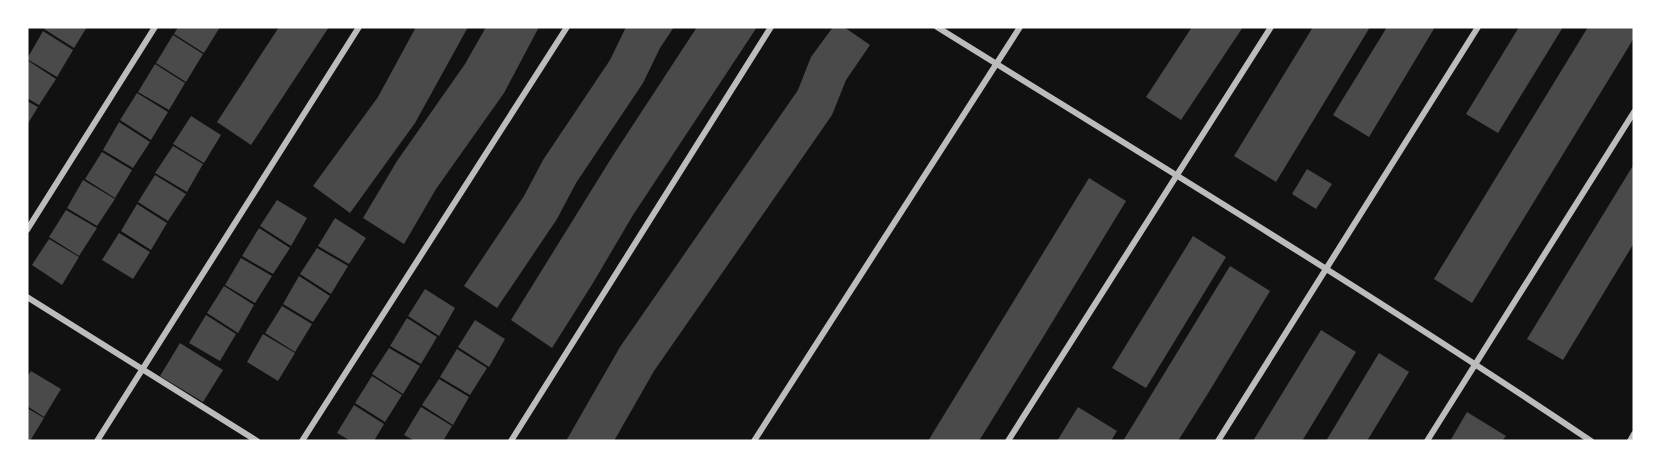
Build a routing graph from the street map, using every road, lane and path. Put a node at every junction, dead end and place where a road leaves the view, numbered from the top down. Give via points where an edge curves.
1 (155, 27) edge
2 (360, 27) edge
3 (567, 27) edge
4 (771, 27) edge
5 (937, 27) edge
6 (1020, 27) edge
7 (1271, 27) edge
8 (1478, 27) edge
9 (997, 64) junction
10 (1634, 112) edge
11 (1176, 176) junction
12 (27, 230) edge
13 (1326, 268) junction
14 (27, 297) edge
15 (1477, 364) junction
16 (142, 369) junction
17 (1634, 434) edge
18 (97, 441) edge
19 (257, 441) edge
20 (302, 441) edge
21 (511, 441) edge
22 (754, 441) edge
23 (1008, 441) edge
24 (1218, 441) edge
25 (1427, 441) edge
26 (1591, 441) edge
27 (1630, 441) edge

1 - 12 street
2 - 16 street
3 - 20 street
4 - 21 street
5 - 9 street
6 - 9 street
7 - 11 street
8 - 13 street
9 - 11 street
9 - 22 street
10 - 15 street
11 - 13 street
11 - 23 street
13 - 15 street
13 - 24 street
14 - 16 street
15 - 25 street
15 - 26 street
16 - 18 street
16 - 19 street
17 - 27 street

